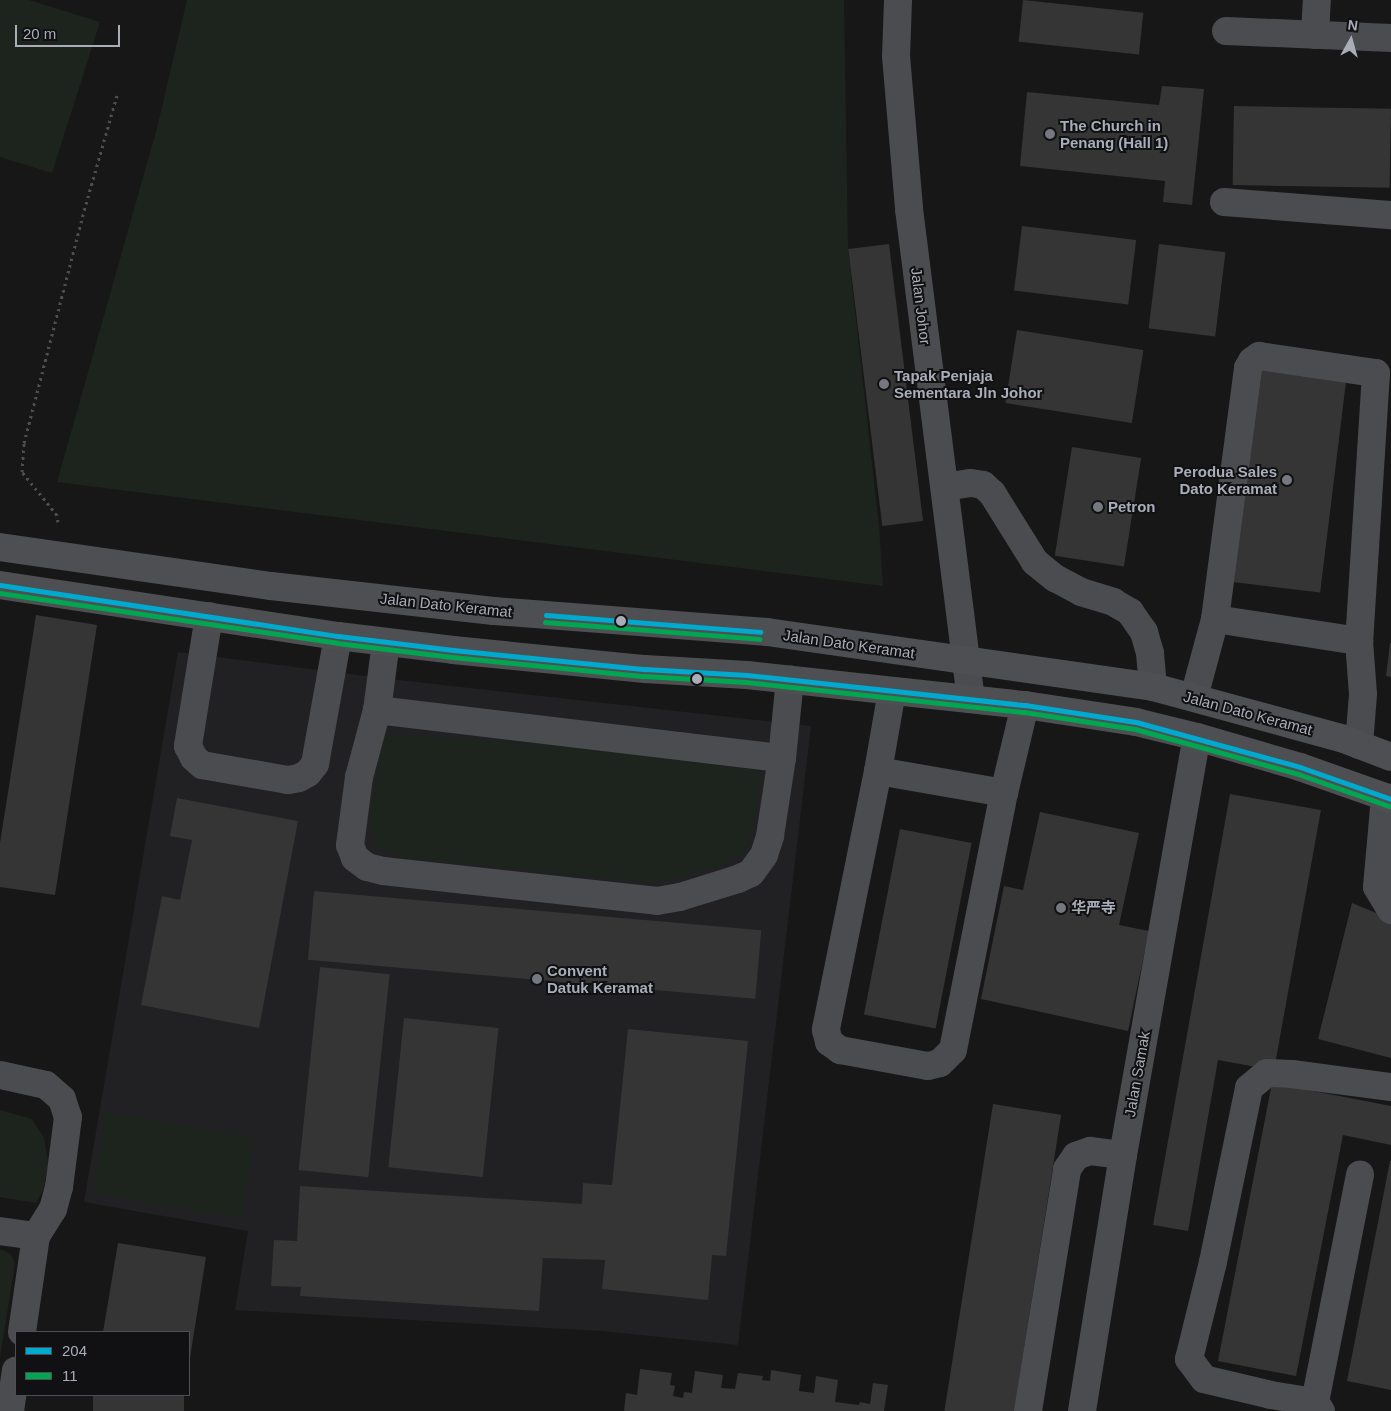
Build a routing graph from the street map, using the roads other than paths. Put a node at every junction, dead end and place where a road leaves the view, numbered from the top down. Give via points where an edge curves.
1 (898, 0) edge
2 (1317, 0) edge
3 (1226, 31) dead end
4 (1315, 35) junction
5 (1391, 38) edge
6 (1224, 202) dead end
7 (1391, 215) edge
8 (1386, 414) edge
9 (945, 487) junction
10 (0, 547) edge
11 (0, 585) edge
12 (208, 616) junction
13 (1215, 619) junction
14 (338, 636) junction
15 (1359, 641) junction
16 (386, 642) junction
17 (966, 660) junction
18 (790, 679) junction
19 (1153, 687) junction
20 (892, 691) junction
21 (1194, 698) junction
22 (971, 699) junction
23 (1025, 705) junction
24 (377, 710) junction
25 (1197, 737) junction
26 (1358, 745) junction
27 (1391, 756) edge
28 (782, 758) junction
29 (878, 771) junction
30 (1004, 793) junction
31 (1388, 798) edge
32 (1391, 910) edge
33 (0, 1075) edge
34 (1391, 1087) edge
35 (1122, 1154) junction
36 (1360, 1174) dead end
37 (0, 1231) edge
38 (36, 1236) junction
39 (22, 1331) edge
40 (15, 1377) edge
41 (1318, 1406) edge
42 (10, 1411) edge
43 (1028, 1411) edge
44 (1082, 1411) edge

1 - 9 street, Jalan Johor via 896,56 909,209
2 - 4 street
3 - 4 street
4 - 5 street
6 - 7 street
8 - 13 street via 1376,373 1259,356 1252,361 1248,368
8 - 15 street
9 - 17 street, Jalan Johor
9 - 19 street via 971,483 983,485 992,492 1035,562 1055,578 1130,612 1144,632
10 - 17 main road, Jalan Dato Keramat via 271,586 494,612 767,632
11 - 12 main road
12 - 14 main road
12 - 14 street via 188,746 202,765 288,780 308,773 315,764
13 - 15 street
13 - 21 street
14 - 16 main road
15 - 26 street via 1362,694
16 - 18 main road via 645,669
16 - 24 street
17 - 19 main road, Jalan Dato Keramat
17 - 22 street, Jalan Johor
18 - 20 main road
18 - 28 street
19 - 21 main road, Jalan Dato Keramat
20 - 22 main road
20 - 29 street
21 - 26 main road, Jalan Dato Keramat
22 - 23 main road
23 - 25 main road via 1136,722
23 - 30 street
24 - 28 street
24 - 28 street via 359,777 350,845 355,858 383,871 658,901 680,897 738,879 751,873 760,861 770,836
25 - 31 main road via 1300,767
25 - 35 street, Jalan Samak
26 - 27 main road, Jalan Dato Keramat
29 - 30 street
29 - 30 street via 826,1030 829,1042 840,1050 928,1066 940,1063 953,1050
31 - 32 street via 1377,887
33 - 38 street via 46,1086 62,1099 68,1117 59,1187 53,1208
34 - 41 street via 1267,1073 1249,1088 1189,1359 1204,1379
35 - 43 street via 1090,1150 1076,1156 1068,1169
35 - 44 street, Jalan Samak
36 - 41 street
37 - 38 street
38 - 39 street
40 - 42 street

